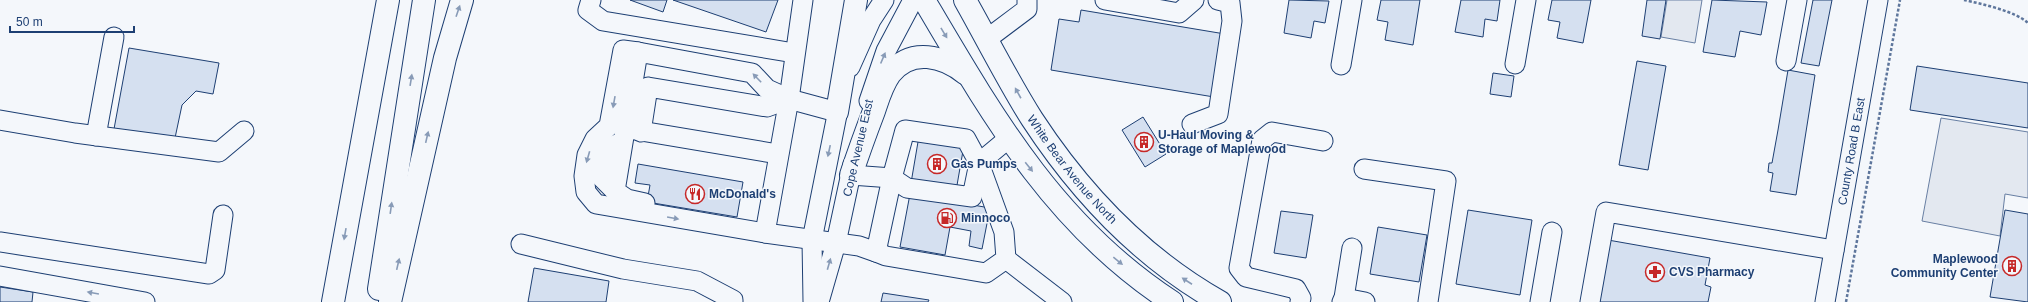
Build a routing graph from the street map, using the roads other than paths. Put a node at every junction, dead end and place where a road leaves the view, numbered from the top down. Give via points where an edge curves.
1 (373, 0) edge
2 (388, 0) edge
3 (424, 0) edge
4 (462, 0) edge
5 (591, 0) edge
6 (803, 0) edge
7 (856, 0) edge
8 (884, 0) edge
9 (913, 0) edge
10 (924, 0) edge
11 (965, 0) edge
12 (1027, 0) edge
13 (1105, 0) edge
14 (1194, 0) edge
15 (1218, 0) edge
16 (1352, 0) edge
17 (1526, 0) edge
18 (1797, 0) edge
19 (1878, 0) edge
20 (114, 37) dead end
21 (987, 39) junction
22 (794, 54) junction
23 (1786, 61) dead end
24 (1515, 64) dead end
25 (1341, 65) dead end
26 (971, 78) junction
27 (633, 85) junction
28 (789, 100) junction
29 (837, 112) junction
30 (0, 120) edge
31 (1192, 124) dead end
32 (244, 131) dead end
33 (624, 132) junction
34 (96, 136) junction
35 (1009, 138) junction
36 (1324, 141) dead end
37 (778, 154) junction
38 (979, 162) junction
39 (1364, 169) dead end
40 (851, 175) junction
41 (892, 178) junction
42 (352, 196) junction
43 (645, 203) dead end
44 (223, 216) dead end
45 (1552, 232) dead end
46 (765, 233) junction
47 (812, 240) junction
48 (0, 242) edge
49 (836, 242) junction
50 (521, 244) dead end
51 (1352, 248) dead end
52 (1834, 250) junction
53 (876, 252) junction
54 (1006, 258) junction
55 (0, 276) edge
56 (59, 294) edge
57 (1343, 300) edge
58 (145, 302) edge
59 (333, 302) edge
60 (377, 302) edge
61 (390, 302) edge
62 (733, 302) edge
63 (813, 302) edge
64 (819, 302) edge
65 (1062, 302) edge
66 (1172, 302) edge
67 (1220, 302) edge
68 (1300, 302) edge
69 (1365, 302) edge
70 (1428, 302) edge
71 (1540, 302) edge
72 (1590, 302) edge
73 (1825, 302) edge

1 - 42 main road
2 - 42 main road
60 -> 3 main road
61 -> 4 main road via 445,58
5 - 22 street via 588,10 603,21
6 - 22 street
7 - 29 main road
8 - 29 street via 871,20 853,59
40 -> 9 street, Cope Avenue East via 877,73 895,31
10 -> 26 main road
11 - 21 main road, White Bear Avenue North
12 - 21 street via 1027,9
13 - 14 street via 1179,13
15 - 31 street via 1230,3 1232,21 1218,114
16 - 25 street
17 - 24 street
18 - 23 street
19 - 52 street, County Road B East
20 - 34 street
67 -> 21 main road, White Bear Avenue North via 1177,275 1145,250 1096,204 1031,118
22 - 28 street
26 - 35 main road
26 - 40 main road via 953,64 937,57 913,59 894,69 882,89
27 - 28 street via 767,107
28 -> 27 street via 767,89 752,73 638,52
27 - 33 street
27 -> 33 street
28 - 29 street
28 - 37 street
29 -> 47 street
30 - 34 street
32 - 34 street via 219,152
33 - 37 street
33 - 43 street via 605,151 601,162 601,177 627,199
33 -> 46 street via 595,139 587,155 584,176 586,192 596,204
35 - 38 street
35 -> 66 main road via 1048,190 1089,234 1110,255
36 - 68 street via 1272,132 1262,140 1239,268 1246,277 1296,289 1301,298
37 - 46 street
38 - 41 street via 972,197 907,188
38 - 41 street via 966,139 905,130
38 - 54 street via 1004,232
39 - 70 street via 1446,181
40 - 41 street
40 - 49 street, Cope Avenue East
41 - 53 street
42 -> 59 main road
44 - 48 street via 214,270 209,274
45 - 71 street
46 - 47 street
47 - 49 street
47 - 63 street
49 - 53 street
64 -> 49 street, Cope Avenue East
50 - 62 street via 623,269 697,281
51 - 57 street
52 - 72 street via 1606,212
52 - 73 street, County Road B East
53 - 54 street via 886,256 986,273
54 - 65 street
55 - 56 street
58 -> 56 street
57 - 69 street

